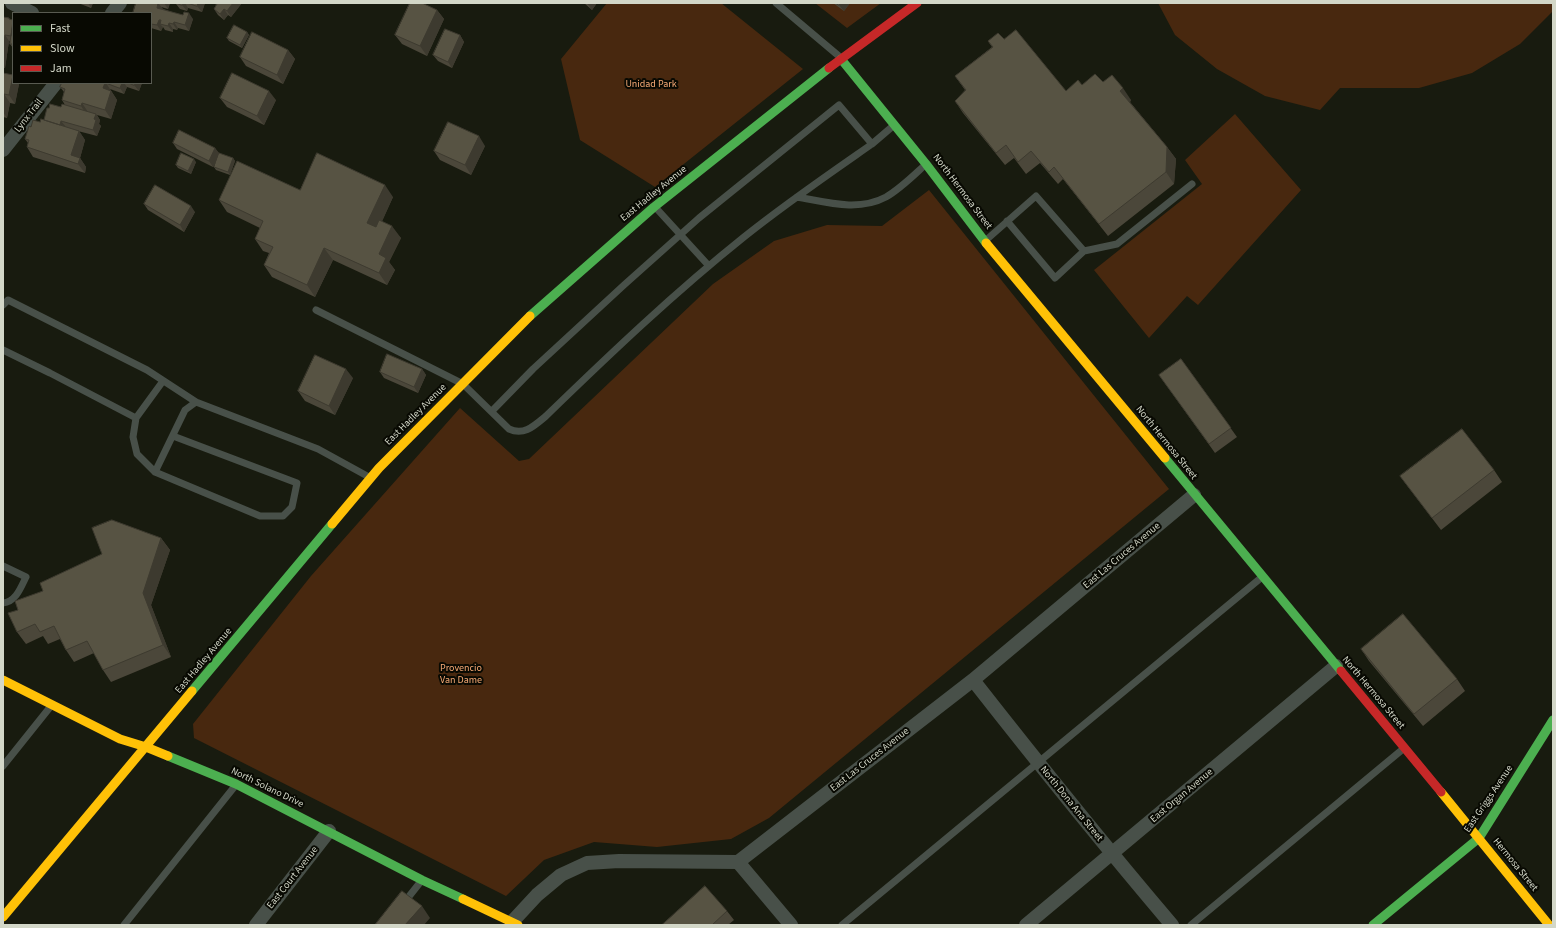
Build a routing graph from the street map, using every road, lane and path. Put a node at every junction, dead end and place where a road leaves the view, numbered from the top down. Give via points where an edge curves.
1 (12, 3) edge
2 (120, 3) edge
3 (776, 3) edge
4 (917, 3) edge
5 (30, 12) edge
6 (113, 12) edge
7 (841, 59) junction
8 (55, 84) edge
9 (895, 125) junction
10 (872, 144) junction
11 (3, 150) edge
12 (926, 164) junction
13 (1192, 184) dead end
14 (797, 197) junction
15 (654, 206) junction
16 (1007, 221) junction
17 (680, 235) junction
18 (985, 241) junction
19 (1084, 251) junction
20 (709, 266) junction
21 (3, 306) edge
22 (316, 310) dead end
23 (3, 350) edge
24 (163, 381) junction
25 (463, 384) junction
26 (196, 402) junction
27 (492, 411) junction
28 (136, 418) junction
29 (173, 436) junction
30 (154, 472) junction
31 (371, 478) junction
32 (1194, 495) junction
33 (3, 566) edge
34 (1262, 577) junction
35 (3, 603) edge
36 (1336, 666) junction
37 (3, 680) edge
38 (973, 680) junction
39 (52, 704) junction
40 (1553, 720) edge
41 (146, 747) junction
42 (1404, 748) junction
43 (1038, 762) junction
44 (3, 766) edge
45 (236, 784) junction
46 (329, 831) junction
47 (1479, 838) junction
48 (1112, 854) junction
49 (738, 862) junction
50 (422, 880) junction
51 (399, 909) edge
52 (3, 917) edge
53 (513, 924) edge
54 (124, 925) edge
55 (256, 925) edge
56 (791, 925) edge
57 (842, 925) edge
58 (1026, 925) edge
59 (1172, 925) edge
60 (1191, 925) edge
61 (1373, 925) edge
62 (1548, 925) edge

1 - 5 street
2 - 6 street
3 - 7 lane
4 - 7 street, East Hadley Avenue
7 - 9 street, North Hermosa Street
7 - 15 street, East Hadley Avenue
8 - 11 street, Lynx Trail
9 - 10 lane
9 - 12 street, North Hermosa Street
10 - 14 lane
10 - 17 lane via 839,106
12 - 14 lane via 887,196 872,203 835,204
12 - 18 street, North Hermosa Street
13 - 19 lane via 1117,244
14 - 20 lane via 744,236
15 - 17 lane
15 - 25 street, East Hadley Avenue via 538,308
16 - 18 lane
16 - 19 lane via 1036,196
16 - 19 lane via 1055,278
17 - 20 lane
17 - 27 lane via 624,284
18 - 32 street, North Hermosa Street
20 - 27 lane via 534,426 523,432 516,432 509,429
21 - 24 lane via 8,300 147,370
22 - 25 lane
23 - 28 lane
24 - 26 lane
24 - 28 lane
25 - 27 lane
25 - 31 street, East Hadley Avenue
26 - 29 lane via 185,410
26 - 31 lane via 318,449
28 - 30 lane via 133,437 137,454
29 - 30 lane
29 - 30 lane via 298,483 292,507 284,516 260,516
31 - 41 street, East Hadley Avenue
32 - 34 street, North Hermosa Street
32 - 38 street, East Las Cruces Avenue
33 - 35 lane via 26,577 18,594 7,603
34 - 36 street, North Hermosa Street
34 - 43 lane
36 - 42 street, North Hermosa Street
36 - 48 street, East Organ Avenue
37 - 39 street, North Solano Drive
38 - 43 street, North Dona Ana Street
38 - 49 street, East Las Cruces Avenue
39 - 41 street, North Solano Drive via 120,739
39 - 44 lane
40 - 47 street, East Griggs Avenue
41 - 45 street, North Solano Drive
41 - 52 street, East Hadley Avenue
42 - 47 street, North Hermosa Street
42 - 60 lane
43 - 48 street, North Dona Ana Street
43 - 57 lane
45 - 46 street, North Solano Drive
45 - 54 lane
46 - 50 street, North Solano Drive
46 - 55 street, East Court Avenue
47 - 61 street, East Griggs Avenue
47 - 62 street, Hermosa Street
48 - 58 street, East Organ Avenue
48 - 59 street, North Dona Ana Street
49 - 53 street via 587,863 561,874 537,894
49 - 56 street
50 - 51 lane
50 - 53 street, North Solano Drive

